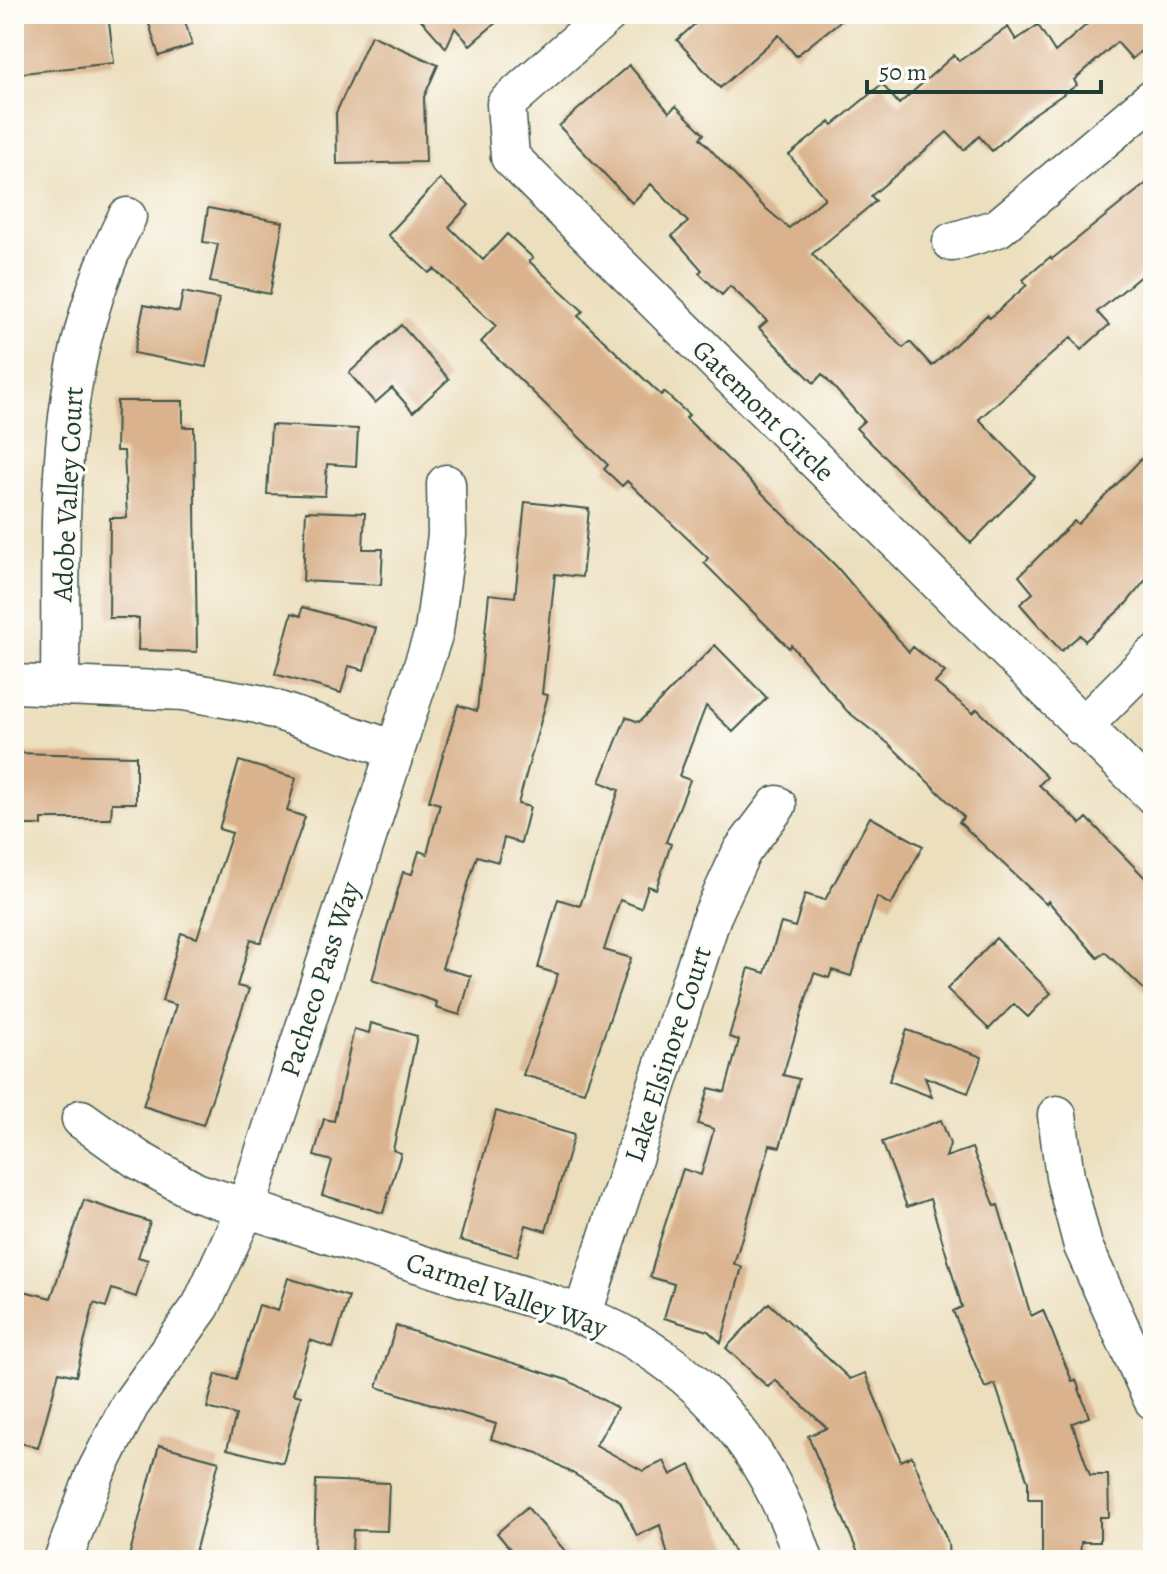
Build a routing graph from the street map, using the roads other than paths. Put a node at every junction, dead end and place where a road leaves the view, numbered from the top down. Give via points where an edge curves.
1 (608, 14) edge
2 (1153, 98) edge
3 (127, 217) dead end
4 (952, 242) dead end
5 (446, 484) dead end
6 (1153, 656) edge
7 (14, 684) edge
8 (60, 684) junction
9 (1082, 727) junction
10 (392, 749) junction
11 (1153, 795) edge
12 (777, 805) dead end
13 (1057, 1115) dead end
14 (81, 1119) dead end
15 (246, 1208) junction
16 (582, 1316) junction
17 (1153, 1400) edge
18 (63, 1560) edge
19 (804, 1560) edge

1 - 9 street, Gatemont Circle via 506,104 510,157
2 - 4 street via 998,228
3 - 8 street, Adobe Valley Court via 86,315 69,390 62,470
5 - 10 street, Pacheco Pass Way via 440,600 424,664
6 - 9 street
7 - 8 street
8 - 10 street via 184,691 258,704
9 - 11 street, Gatemont Circle
10 - 15 street, Pacheco Pass Way
12 - 16 street, Lake Elsinore Court via 742,851 712,916
13 - 17 street via 1065,1177 1083,1246
14 - 15 street, Carmel Valley Way via 196,1192
15 - 16 street, Carmel Valley Way
15 - 18 street, Pacheco Pass Way via 201,1306 130,1405 95,1474
16 - 19 street, Carmel Valley Way via 617,1331 682,1372 736,1427 777,1490

